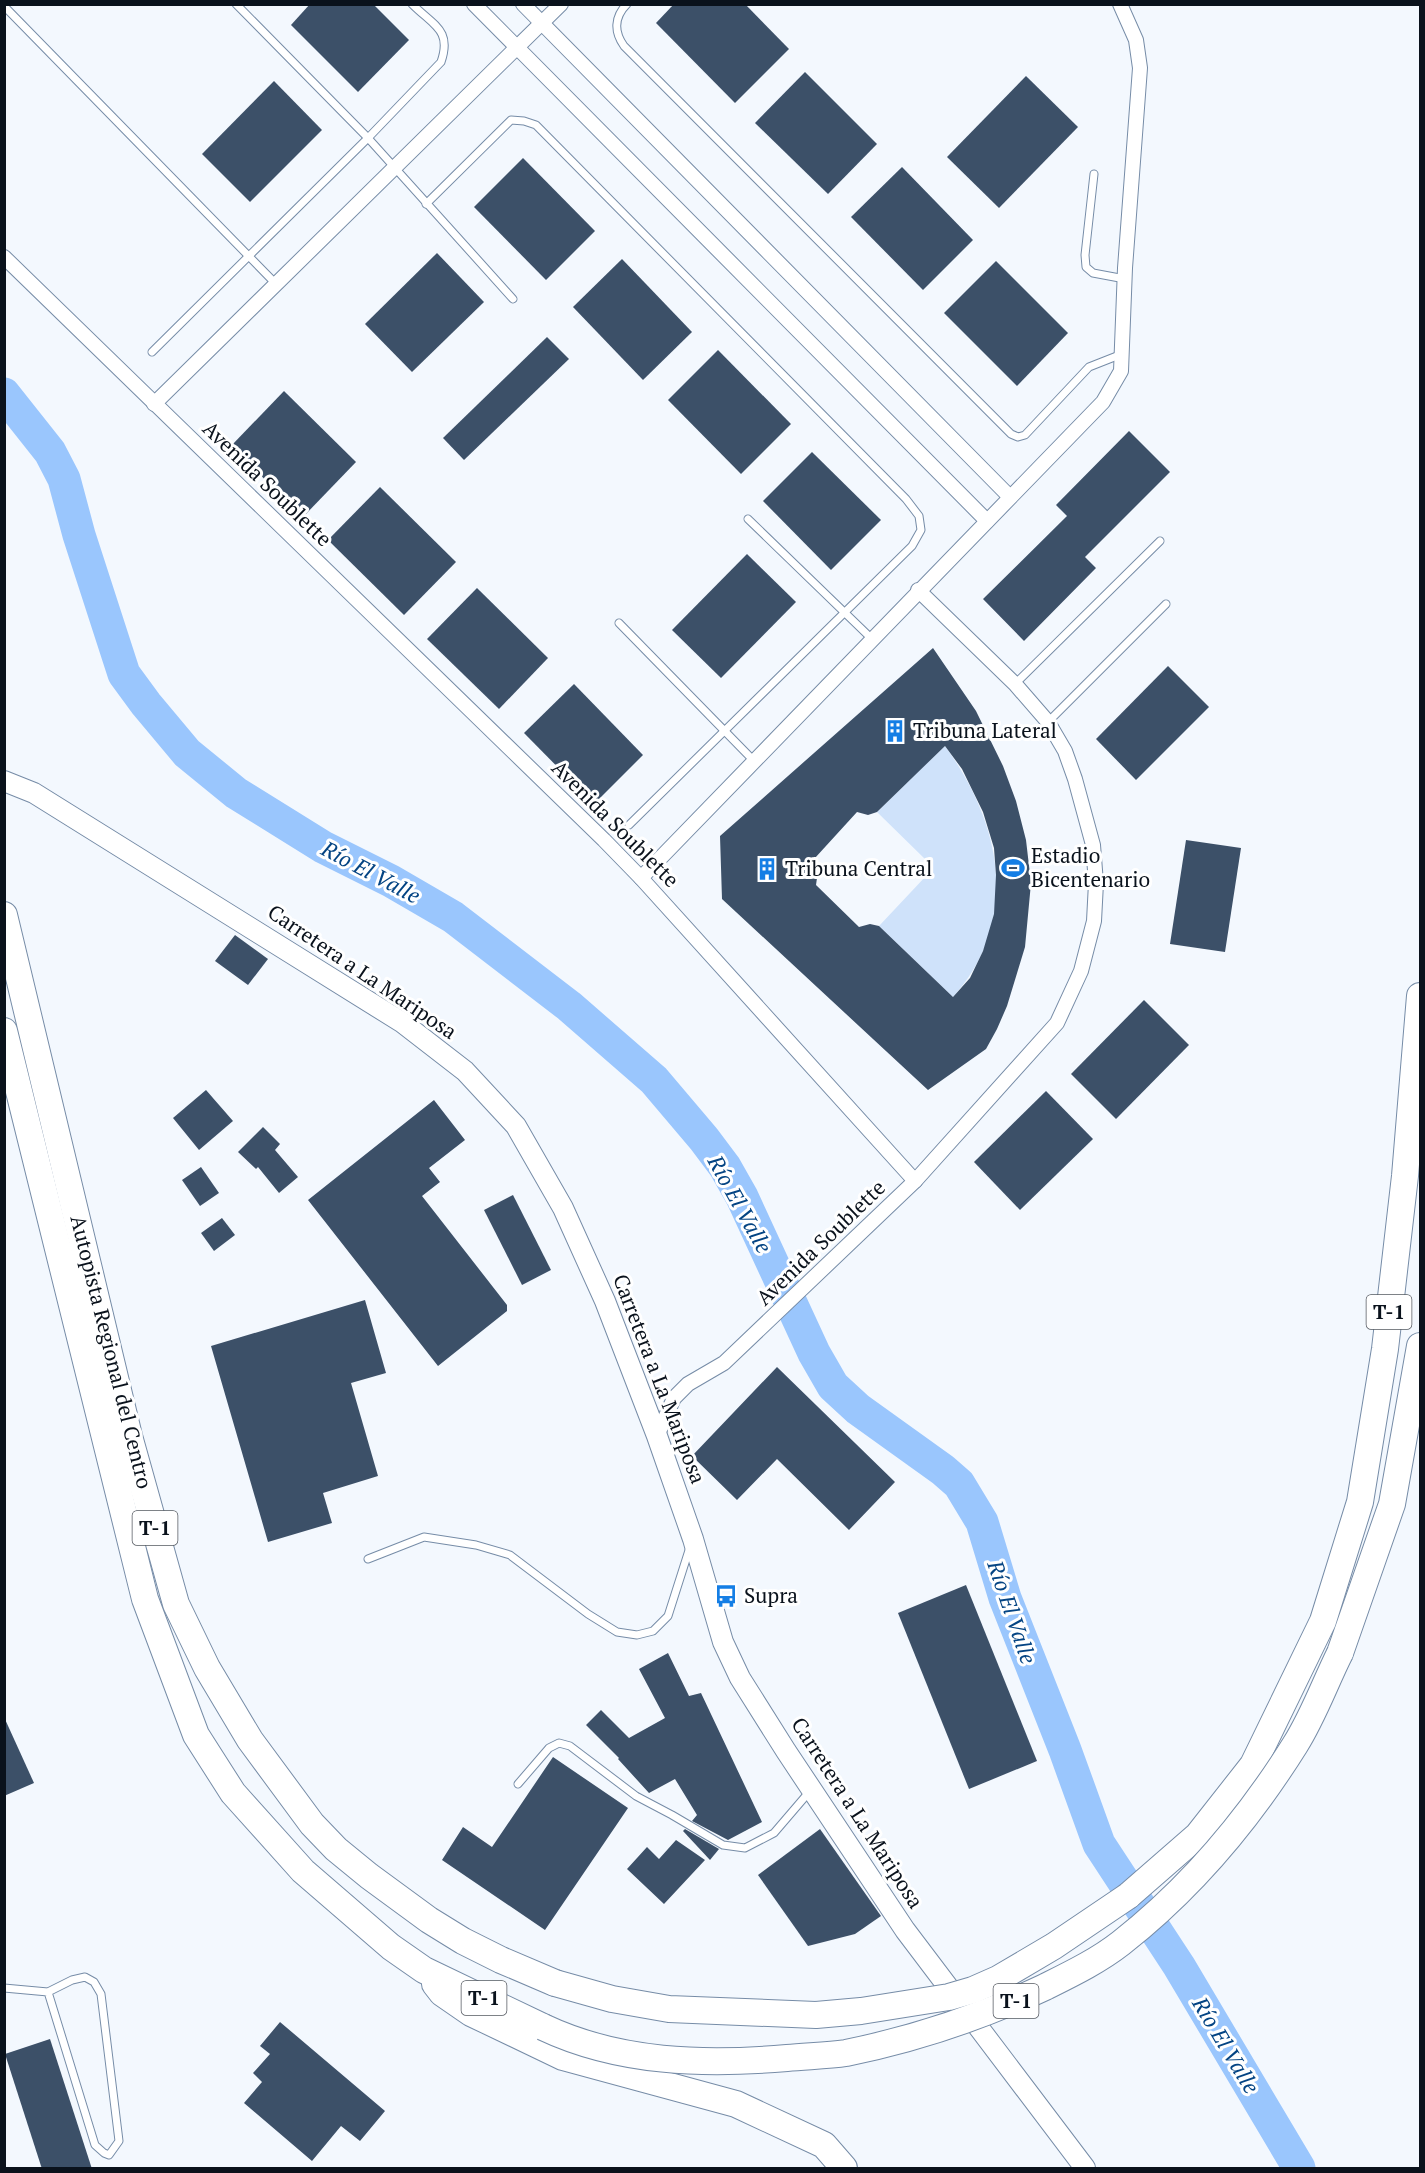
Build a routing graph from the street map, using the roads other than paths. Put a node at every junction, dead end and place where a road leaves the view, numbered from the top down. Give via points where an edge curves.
1 (236, 4) edge
2 (412, 4) edge
3 (474, 4) edge
4 (524, 4) edge
5 (561, 4) edge
6 (627, 4) edge
7 (1120, 4) edge
8 (4, 6) edge
9 (542, 23) junction
10 (516, 48) junction
11 (368, 138) junction
12 (394, 168) junction
13 (1094, 174) dead end
14 (426, 204) junction
15 (249, 256) junction
16 (4, 257) edge
17 (1125, 279) junction
18 (276, 284) junction
19 (513, 299) dead end
20 (152, 352) dead end
21 (1123, 354) junction
22 (154, 404) junction
23 (1010, 497) junction
24 (748, 519) dead end
25 (987, 520) junction
26 (1160, 541) dead end
27 (918, 590) junction
28 (1166, 604) dead end
29 (844, 613) junction
30 (619, 623) dead end
31 (872, 639) junction
32 (1015, 684) junction
33 (1048, 722) junction
34 (725, 730) junction
35 (754, 761) junction
36 (4, 781) edge
37 (629, 825) dead end
38 (641, 878) junction
39 (4, 915) edge
40 (1420, 996) edge
41 (4, 1031) edge
42 (915, 1181) junction
43 (1420, 1346) edge
44 (657, 1436) junction
45 (693, 1539) junction
46 (368, 1559) dead end
47 (1324, 1620) junction
48 (1340, 1652) junction
49 (518, 1784) dead end
50 (811, 1789) junction
51 (424, 1970) junction
52 (4, 1988) edge
53 (48, 1992) junction
54 (844, 2169) edge
55 (1085, 2169) edge

1 - 11 lane
2 - 11 lane via 444,34 446,47 441,62
3 - 10 street
4 - 9 street
5 - 9 street
6 - 21 lane via 616,23 617,36 624,46 1011,434 1025,435 1089,367
7 - 17 street via 1136,40 1140,68
8 - 15 lane
9 - 10 street
9 - 23 street
10 - 12 street
10 - 25 street
11 - 12 lane
11 - 15 lane
12 - 14 lane
12 - 18 street
13 - 17 lane via 1086,267 1093,273
14 - 19 lane
14 - 29 lane via 511,120 536,125 919,516 921,530 912,546
15 - 18 lane
15 - 20 lane
16 - 22 street, Avenida Soublette
17 - 21 street
18 - 22 street
21 - 23 street via 1121,371 1103,402
22 - 38 street, Avenida Soublette
23 - 25 street
24 - 29 lane
25 - 27 street
26 - 32 lane
27 - 31 street
27 - 32 street
28 - 33 lane
29 - 31 lane
29 - 34 lane
30 - 34 lane
31 - 35 street
32 - 33 street
33 - 42 street via 1065,751 1093,845 1094,921 1081,971 1057,1023
34 - 35 lane
34 - 37 lane
35 - 38 street
36 - 44 street, Carretera a La Mariposa via 34,793 334,978 403,1023 465,1071 516,1126 563,1208 605,1301
38 - 42 street, Avenida Soublette
39 - 47 highway, Autopista Regional del Centro / T-1, bridge via 129,1436 176,1604 207,1668 261,1755 312,1824 369,1876 463,1941 555,1983 612,2000 669,2009 816,2015 949,1997 973,1990 1054,1946 1128,1896 1198,1835 1253,1765
40 - 47 highway, Autopista Regional del Centro / T-1 via 1385,1349 1360,1502
41 - 51 highway, Autopista Regional del Centro / T-1 via 145,1599 196,1735 233,1793 303,1871 391,1947
42 - 44 street, Avenida Soublette via 724,1363 688,1384 674,1398
43 - 48 highway, Autopista Regional del Centro / T-1 via 1392,1504
44 - 45 street, Carretera a La Mariposa
45 - 46 lane via 668,1616 653,1631 637,1635 617,1632 588,1614 510,1555 476,1545 424,1537
45 - 50 street, Carretera a La Mariposa via 723,1642 740,1678
47 - 48 highway
48 - 51 highway, Autopista Regional del Centro / T-1, bridge via 1296,1744 1238,1828 1183,1889 1120,1944 1091,1963 1000,2008 931,2032 844,2053 741,2061 659,2059 570,2040
49 - 50 lane via 549,1748 559,1743 570,1746 636,1796 723,1845 745,1848 774,1833
50 - 55 street, Carretera a La Mariposa via 905,1930
51 - 54 highway via 441,1993 471,2013 563,2057 736,2104 824,2145
52 - 53 lane
53 - 53 lane via 86,1977 102,1994 119,2141 110,2155 95,2145

